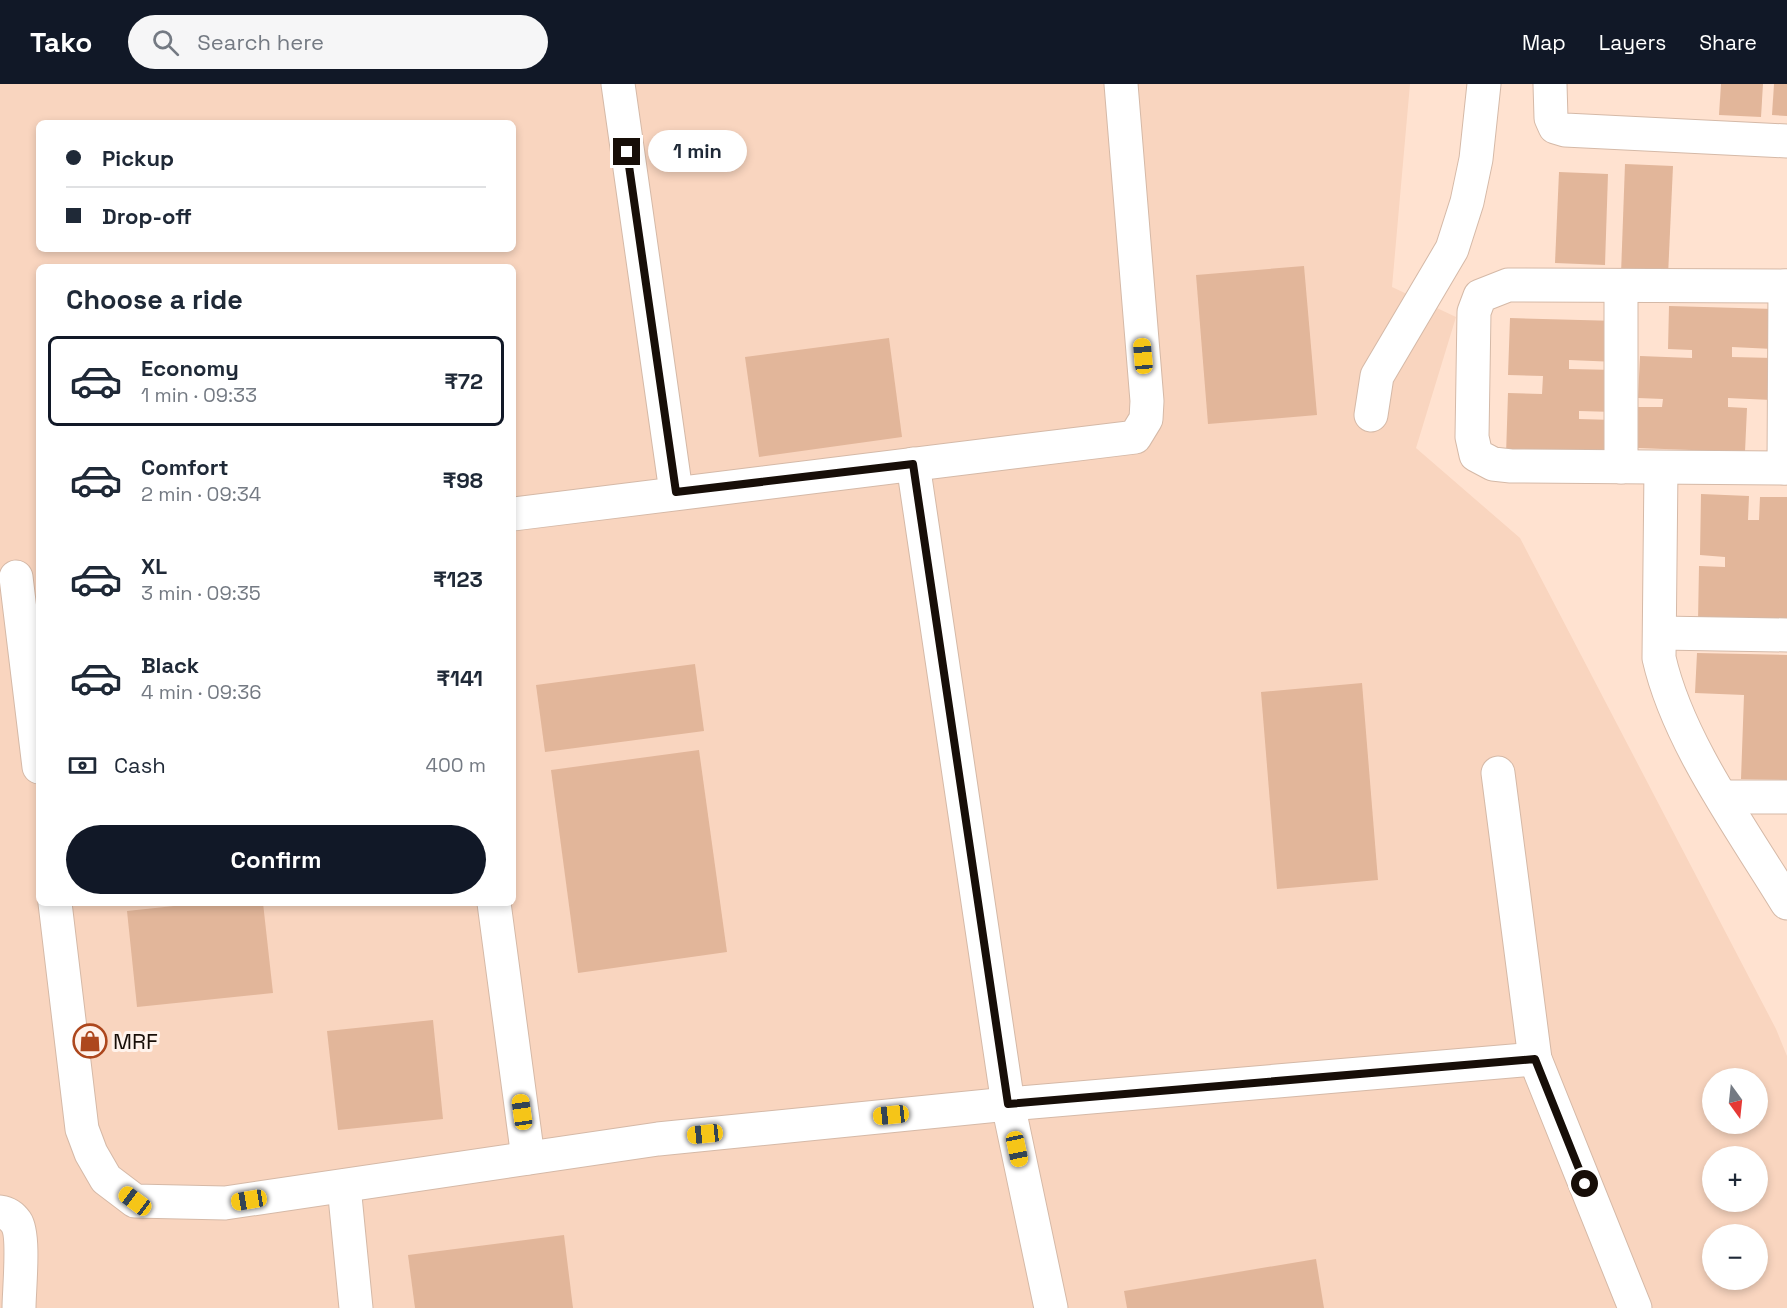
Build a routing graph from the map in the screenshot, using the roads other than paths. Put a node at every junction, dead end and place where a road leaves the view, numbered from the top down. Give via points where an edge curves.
1 (618, 84) edge
2 (1121, 84) edge
3 (1484, 84) edge
4 (1550, 84) edge
5 (1787, 141) edge
6 (1621, 286) junction
7 (1786, 286) edge
8 (1371, 416) dead end
9 (913, 464) junction
10 (1621, 467) junction
11 (1661, 468) junction
12 (1785, 468) edge
13 (676, 492) junction
14 (516, 514) edge
15 (18, 577) edge
16 (1660, 633) junction
17 (1787, 635) edge
18 (36, 740) edge
19 (1498, 773) dead end
20 (1722, 797) junction
21 (1787, 797) edge
22 (1787, 903) edge
23 (55, 906) edge
24 (494, 906) edge
25 (1535, 1059) junction
26 (1008, 1104) junction
27 (528, 1158) junction
28 (344, 1186) junction
29 (0, 1212) edge
30 (19, 1308) edge
31 (356, 1308) edge
32 (1051, 1308) edge
33 (1635, 1308) edge

1 - 13 street
2 - 9 street via 1146,419 1135,437
3 - 8 street via 1476,159 1452,249 1377,376
4 - 5 street via 1555,128
6 - 7 street
6 - 10 street
6 - 10 street via 1508,285 1480,296 1474,312 1472,437 1476,455 1493,464
7 - 12 street
9 - 13 street
9 - 26 street
10 - 11 street
11 - 12 street
11 - 16 street
13 - 14 street
15 - 18 street
16 - 17 street
16 - 20 street via 1659,658 1666,688
19 - 25 street
20 - 21 street
20 - 22 street
23 - 28 street via 82,1129 106,1179 135,1201 225,1203
24 - 27 street
25 - 26 street
25 - 33 street
26 - 27 street via 658,1139
26 - 32 street
27 - 28 street
28 - 31 street
29 - 30 street via 17,1223

